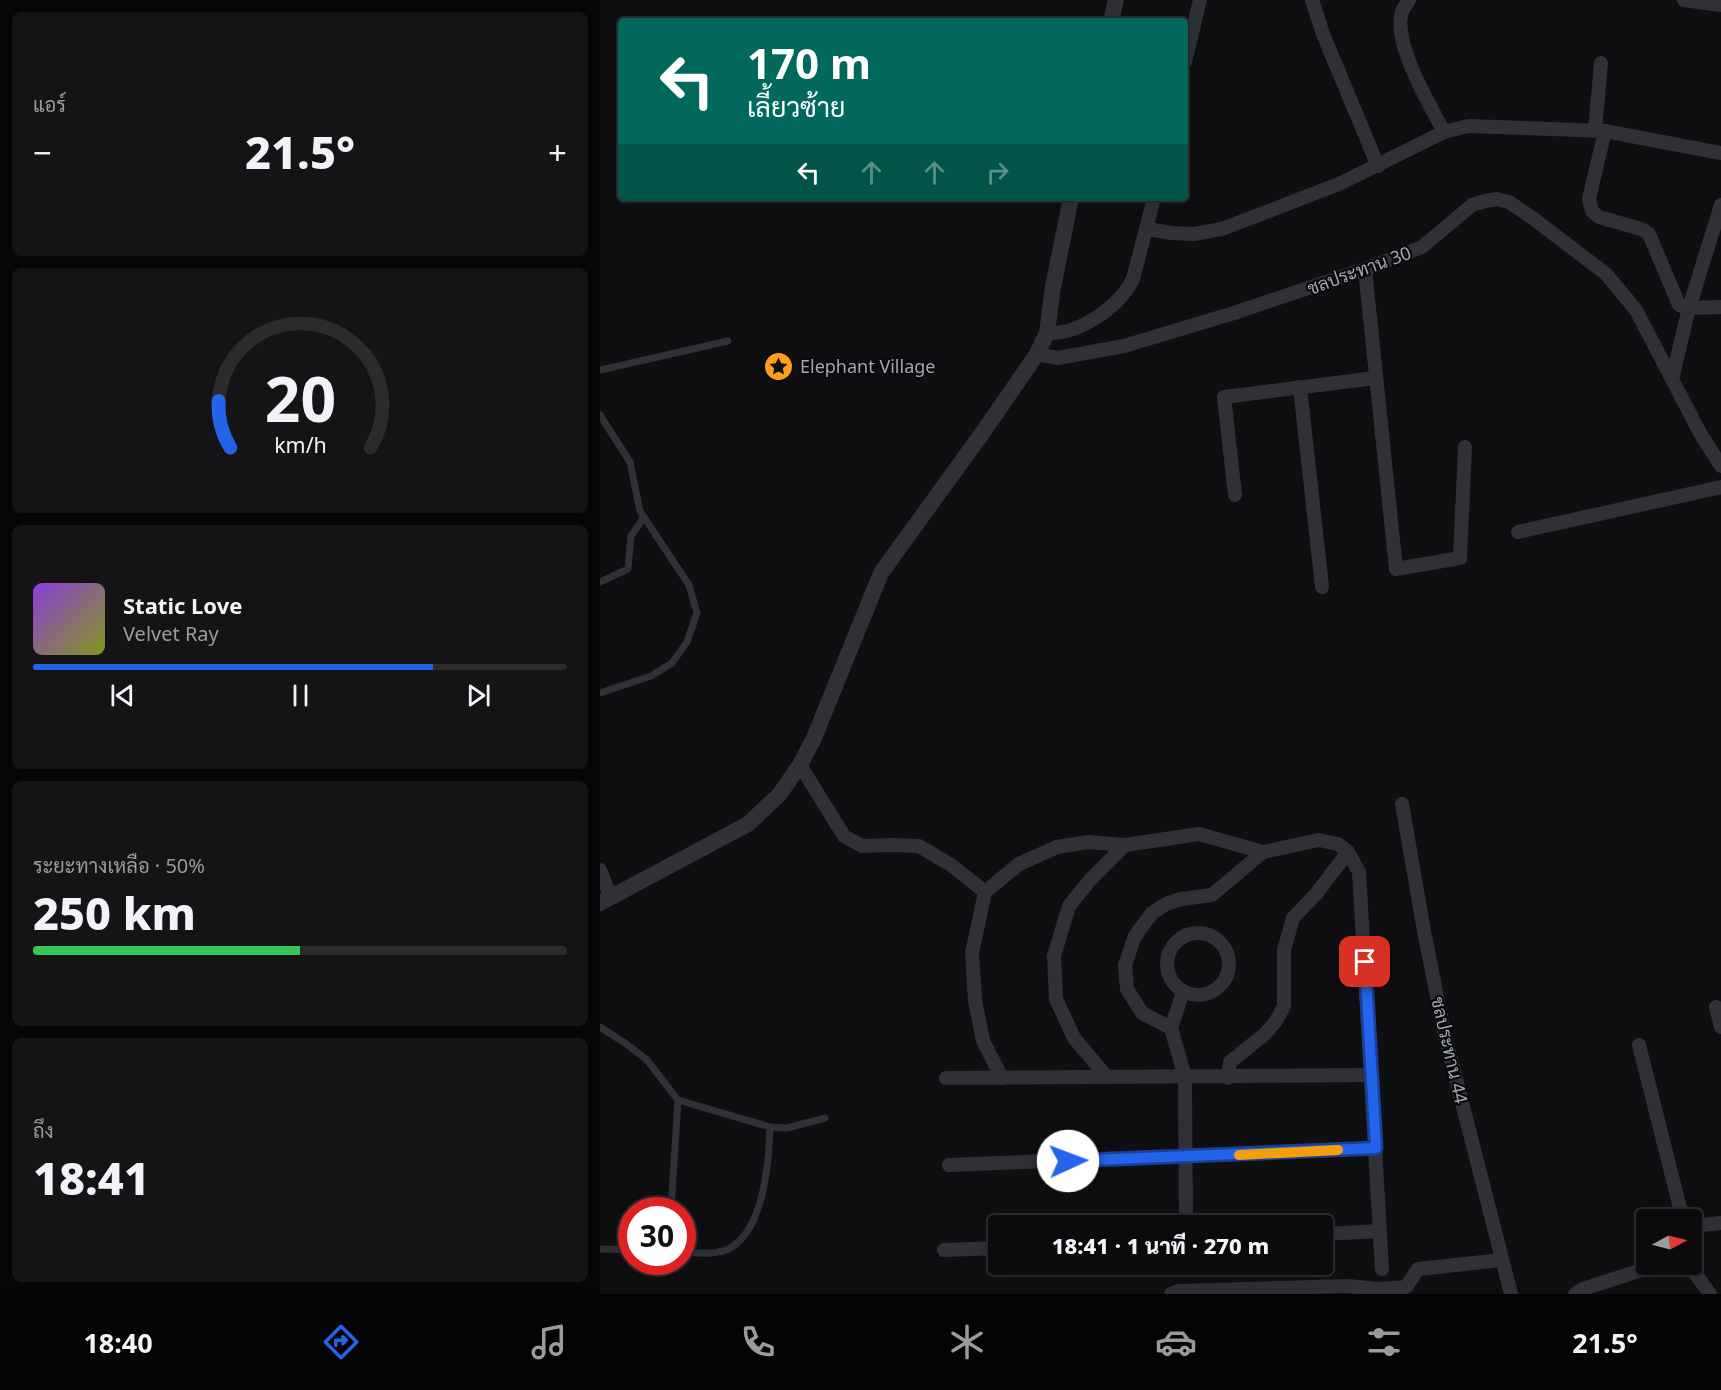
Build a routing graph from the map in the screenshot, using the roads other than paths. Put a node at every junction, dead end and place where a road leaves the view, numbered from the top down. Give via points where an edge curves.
1 (1116, 0) edge
2 (1200, 0) edge
3 (1312, 0) edge
4 (1409, 0) edge
5 (1684, 0) edge
6 (1721, 5) edge
7 (1112, 18) edge
8 (1188, 37) edge
9 (1601, 63) dead end
10 (1600, 131) junction
11 (1444, 132) junction
12 (1721, 153) edge
13 (1378, 166) junction
14 (1070, 201) edge
15 (1153, 201) edge
16 (1721, 205) edge
17 (1147, 229) junction
18 (1365, 269) junction
19 (1721, 307) edge
20 (1689, 309) junction
21 (1047, 333) junction
22 (728, 340) dead end
23 (1037, 354) junction
24 (600, 370) edge
25 (1375, 378) junction
26 (1671, 379) junction
27 (1300, 387) junction
28 (600, 415) edge
29 (1465, 447) dead end
30 (1721, 466) edge
31 (1721, 487) edge
32 (1235, 495) dead end
33 (644, 517) junction
34 (1518, 532) dead end
35 (600, 582) edge
36 (1322, 587) dead end
37 (600, 693) edge
38 (800, 765) junction
39 (1402, 804) dead end
40 (1125, 845) junction
41 (1263, 852) junction
42 (1348, 852) junction
43 (600, 870) edge
44 (985, 892) junction
45 (605, 901) edge
46 (1183, 992) junction
47 (1716, 1007) dead end
48 (600, 1027) edge
49 (1721, 1027) edge
50 (1171, 1028) junction
51 (1639, 1045) dead end
52 (1372, 1075) junction
53 (1107, 1077) junction
54 (1185, 1077) junction
55 (946, 1078) dead end
56 (1002, 1078) junction
57 (1228, 1078) junction
58 (678, 1100) junction
59 (825, 1118) dead end
60 (770, 1127) junction
61 (1376, 1148) junction
62 (1187, 1157) junction
63 (949, 1165) dead end
64 (672, 1197) edge
65 (1680, 1209) edge
66 (1186, 1215) edge
67 (1721, 1223) edge
68 (1702, 1225) edge
69 (1380, 1231) junction
70 (1333, 1233) edge
71 (988, 1248) edge
72 (600, 1249) edge
73 (618, 1250) edge
74 (944, 1250) dead end
75 (696, 1252) edge
76 (1502, 1260) junction
77 (1382, 1269) dead end
78 (1636, 1272) edge
79 (1696, 1275) edge
80 (1347, 1290) edge
81 (1256, 1292) edge
82 (1171, 1294) edge
83 (1511, 1294) edge
84 (1575, 1294) edge
85 (1710, 1294) edge

1 - 7 street
2 - 8 street
3 - 13 street
4 - 11 street via 1401,20 1408,60
5 - 6 street
9 - 10 street
10 - 11 street via 1468,126
10 - 12 street
10 - 20 street via 1589,199 1592,211 1649,234 1679,304
11 - 13 street
13 - 17 street via 1222,229 1194,234
14 - 21 street
15 - 17 street
16 - 20 street
17 - 21 street via 1133,279 1117,303 1076,327 1059,334
18 - 23 street, ชลประทาน 30 via 1124,346 1058,358
18 - 25 street
18 - 26 street, ชลประทาน 30 via 1422,247 1472,205 1497,199 1509,202 1606,274 1636,310
19 - 20 street
20 - 26 street
21 - 23 street
22 - 24 lane
23 - 38 street via 881,573
25 - 27 street
25 - 29 street via 1396,569 1460,558
26 - 30 street, ชลประทาน 30
27 - 32 street via 1224,397
27 - 36 street
28 - 33 lane via 630,462
31 - 34 street
33 - 35 lane via 631,536 628,569
33 - 37 lane via 689,585 697,613 687,642 672,663 651,676
38 - 44 street via 844,836 862,846 920,846
38 - 45 street via 779,795 748,824
39 - 76 street, ชลประทาน 44 via 1444,1032
40 - 41 street via 1199,834
40 - 44 street via 1088,842 1057,847 1019,864
40 - 53 street via 1069,906 1054,956 1056,999 1074,1038
41 - 42 street via 1319,840 1338,844
41 - 50 street via 1212,895 1181,899 1152,913 1135,936 1125,965 1127,989 1142,1013
42 - 52 street via 1359,872
42 - 57 street via 1293,918 1284,950 1284,1006 1265,1034 1230,1062
43 - 45 street
44 - 56 street via 972,953 975,1000 983,1041
46 - 46 street via 1168,974 1170,950 1184,936 1213,936 1227,951 1225,981 1208,994 1193,996
46 - 50 street
47 - 49 street
48 - 58 lane via 646,1059
50 - 54 street
51 - 65 street
52 - 57 street
52 - 61 street
53 - 54 street
53 - 56 street
54 - 57 street
54 - 62 street
55 - 56 street
58 - 60 lane
58 - 64 lane
59 - 60 lane via 787,1128
60 - 75 lane via 766,1180 746,1234 731,1248
61 - 62 street
61 - 69 street
62 - 63 street
62 - 66 street
67 - 68 street
69 - 70 street
69 - 77 street
71 - 74 street
72 - 73 lane
76 - 80 street via 1418,1269 1406,1287
76 - 83 street, ชลประทาน 44
78 - 84 street
79 - 85 street
80 - 81 street
81 - 82 street

